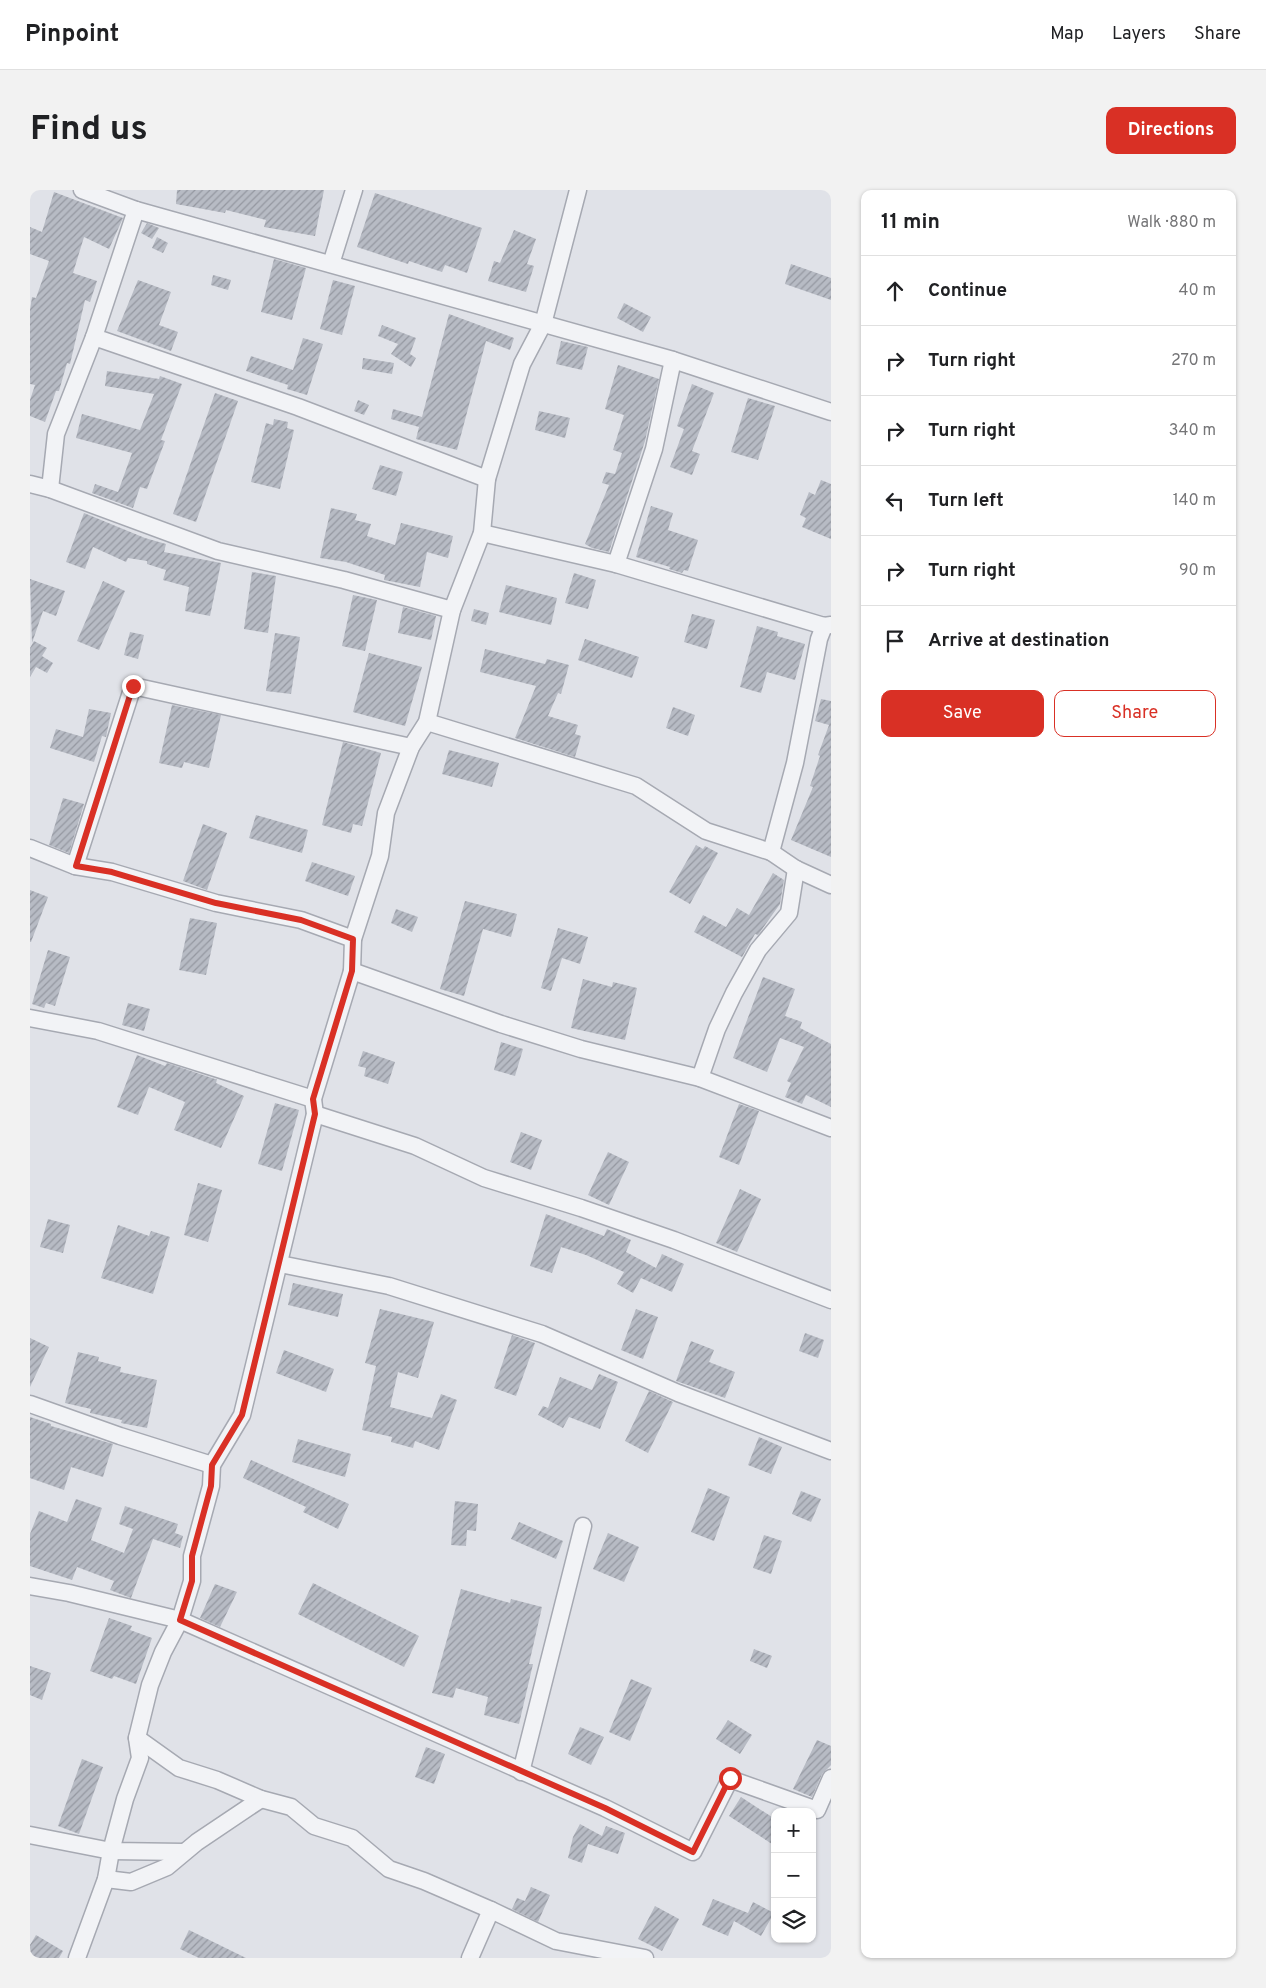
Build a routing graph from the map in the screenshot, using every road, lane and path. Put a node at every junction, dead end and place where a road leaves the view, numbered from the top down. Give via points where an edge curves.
1 (82, 190) edge
2 (354, 190) edge
3 (578, 190) edge
4 (136, 210) junction
5 (331, 264) junction
6 (544, 324) junction
7 (94, 338) junction
8 (673, 360) junction
9 (831, 412) edge
10 (487, 479) junction
11 (30, 484) edge
12 (50, 489) junction
13 (482, 533) junction
14 (616, 564) junction
15 (452, 610) junction
16 (828, 626) edge
17 (427, 722) junction
18 (411, 747) junction
19 (30, 848) edge
20 (771, 852) junction
21 (76, 866) junction
22 (796, 869) junction
23 (831, 885) edge
24 (353, 939) junction
25 (352, 971) junction
26 (30, 1018) edge
27 (700, 1078) junction
28 (314, 1106) junction
29 (831, 1128) edge
30 (280, 1264) junction
31 (831, 1300) edge
32 (30, 1404) edge
33 (831, 1450) edge
34 (212, 1465) junction
35 (583, 1526) dead end
36 (30, 1586) edge
37 (180, 1620) junction
38 (137, 1738) junction
39 (521, 1772) junction
40 (831, 1778) edge
41 (261, 1799) junction
42 (30, 1835) edge
43 (111, 1851) junction
44 (184, 1852) junction
45 (106, 1879) junction
46 (492, 1910) junction
47 (621, 1956) edge
48 (77, 1958) edge
49 (470, 1958) edge
50 (645, 1958) edge

1 - 4 street
2 - 5 street
3 - 6 street
4 - 5 street
4 - 7 street
5 - 6 street
6 - 8 street
6 - 10 street via 522,364
7 - 10 street via 298,407
7 - 12 street via 56,434
8 - 9 street
8 - 14 street via 654,449
10 - 13 street
11 - 12 street
12 - 15 street via 218,551 344,580
13 - 14 street
13 - 15 street
14 - 16 street
15 - 17 street
16 - 20 street via 819,640 795,763
17 - 18 street
17 - 20 street via 636,786 706,831
18 - 21 street via 133,686
18 - 24 street via 386,814 380,856
19 - 21 street
20 - 22 street
21 - 24 street via 112,872 216,903 301,920
22 - 23 street
22 - 27 street via 789,913 758,950 734,993 717,1028
24 - 25 street
25 - 27 street via 581,1049
25 - 28 street
26 - 28 street via 98,1031
27 - 29 street
28 - 30 street
28 - 31 street via 415,1146 484,1178 665,1236
30 - 33 street via 389,1286 542,1334 678,1393
30 - 34 street via 242,1415
32 - 34 street
34 - 37 street via 211,1486 192,1556 192,1581
35 - 39 street
36 - 37 street
37 - 38 street via 150,1685
37 - 39 street
38 - 41 street via 179,1768
38 - 43 street via 140,1758
39 - 40 street via 605,1808 693,1852 730,1778 817,1810
41 - 44 street
41 - 46 street via 291,1807 314,1826 352,1838 390,1869
42 - 43 street
43 - 44 street
43 - 45 street
44 - 45 street via 150,1876 132,1882
45 - 48 street
46 - 47 street via 556,1941
46 - 49 street
47 - 50 street

